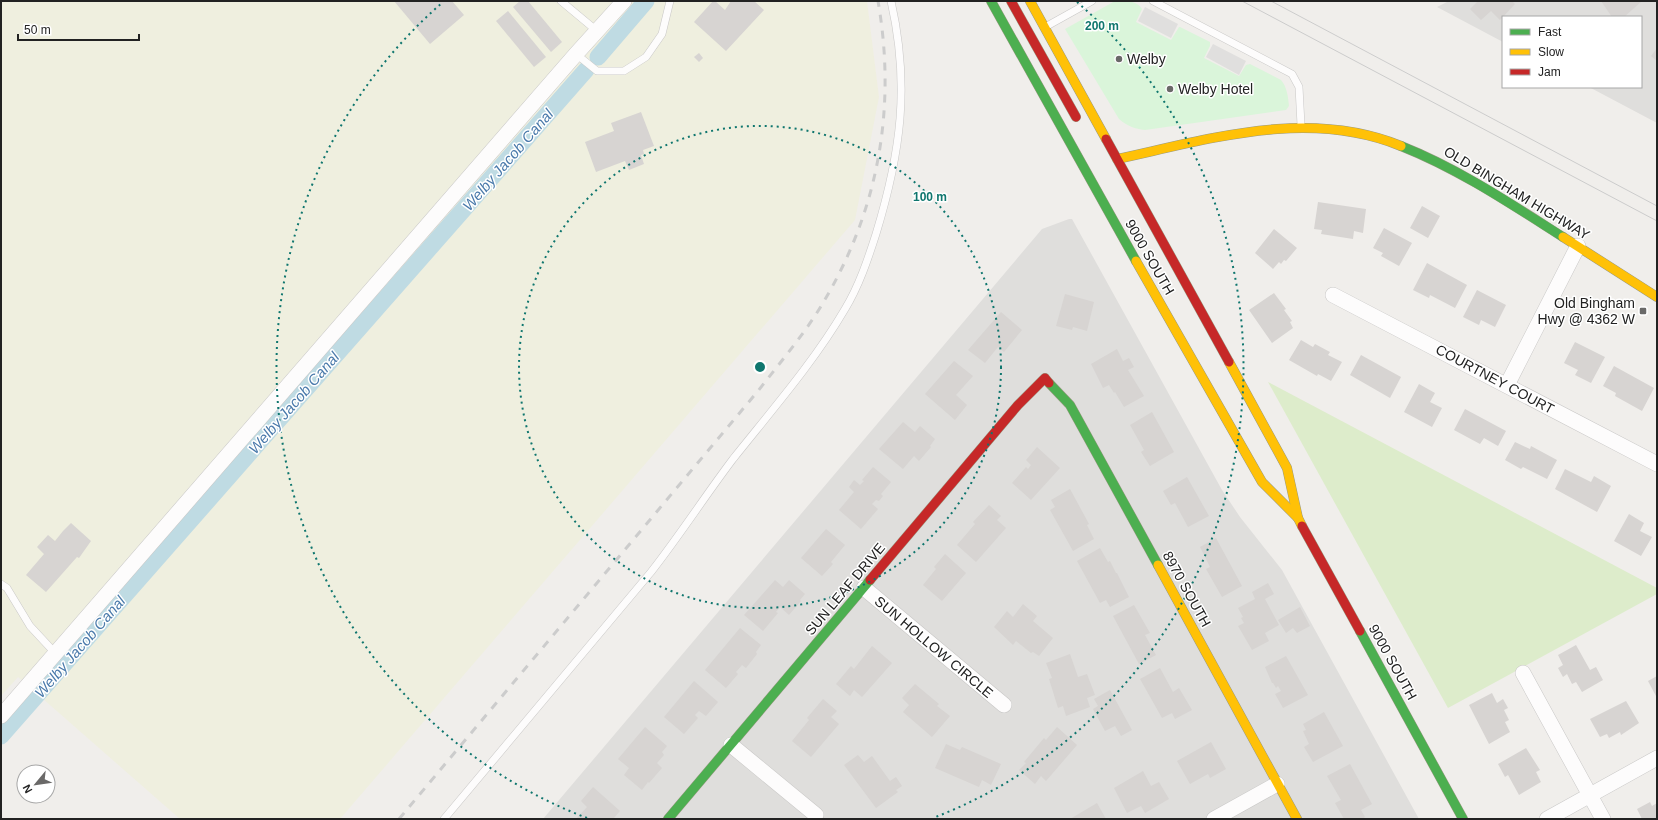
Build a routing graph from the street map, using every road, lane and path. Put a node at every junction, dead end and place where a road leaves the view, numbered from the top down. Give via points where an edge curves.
1 (561, 1) edge
2 (624, 1) edge
3 (670, 1) edge
4 (891, 1) edge
5 (991, 1) edge
6 (1011, 1) edge
7 (1030, 1) edge
8 (1092, 1) edge
9 (1153, 1) edge
10 (1045, 28) junction
11 (597, 31) junction
12 (576, 54) junction
13 (1081, 125) dead end
14 (1301, 127) junction
15 (1107, 159) dead end
16 (1117, 159) junction
17 (1578, 246) junction
18 (1333, 294) dead end
19 (1657, 297) edge
20 (1045, 378) joint
21 (1507, 385) junction
22 (1657, 464) edge
23 (1298, 518) junction
24 (1, 584) edge
25 (864, 588) junction
26 (56, 654) junction
27 (1523, 673) dead end
28 (1004, 705) dead end
29 (1, 716) edge
30 (731, 745) junction
31 (1657, 758) edge
32 (1277, 784) junction
33 (1590, 795) junction
34 (816, 815) dead end
35 (444, 819) edge
36 (668, 819) edge
37 (1214, 819) edge
38 (1297, 819) edge
39 (1463, 819) edge
40 (1547, 819) edge
41 (1603, 819) edge

1 - 11 lane
2 - 11 street
3 - 12 lane via 662,34 646,57 624,71 597,71
4 - 35 lane via 897,26 902,89 896,156 884,207 858,284 846,307 824,343 723,473 651,572
5 - 23 main road, 9000 SOUTH via 1262,482
6 - 13 main road
7 - 10 main road, 9000 SOUTH
8 - 10 lane
9 - 14 lane via 1292,74 1299,87
10 - 16 main road, 9000 SOUTH
11 - 12 street
12 - 26 street
14 - 16 main road, OLD BINGHAM HIGHWAY via 1216,138
14 - 17 main road, OLD BINGHAM HIGHWAY via 1352,131 1417,151 1463,174
15 - 16 main road, OLD BINGHAM HIGHWAY
16 - 23 main road, 9000 SOUTH via 1287,468
17 - 19 main road, OLD BINGHAM HIGHWAY
17 - 21 street
18 - 21 street, COURTNEY COURT
20 - 25 main road, SUN LEAF DRIVE via 1018,405
20 - 32 main road, 8970 SOUTH via 1070,405
21 - 22 street, COURTNEY COURT
23 - 39 main road, 9000 SOUTH
24 - 26 lane via 7,588 30,626
25 - 28 street, SUN HOLLOW CIRCLE
25 - 30 main road, SUN LEAF DRIVE
26 - 29 street
27 - 33 street
30 - 34 street
30 - 36 main road, SUN LEAF DRIVE
31 - 33 street
32 - 37 street
32 - 38 main road, 8970 SOUTH
33 - 40 street
33 - 41 street

